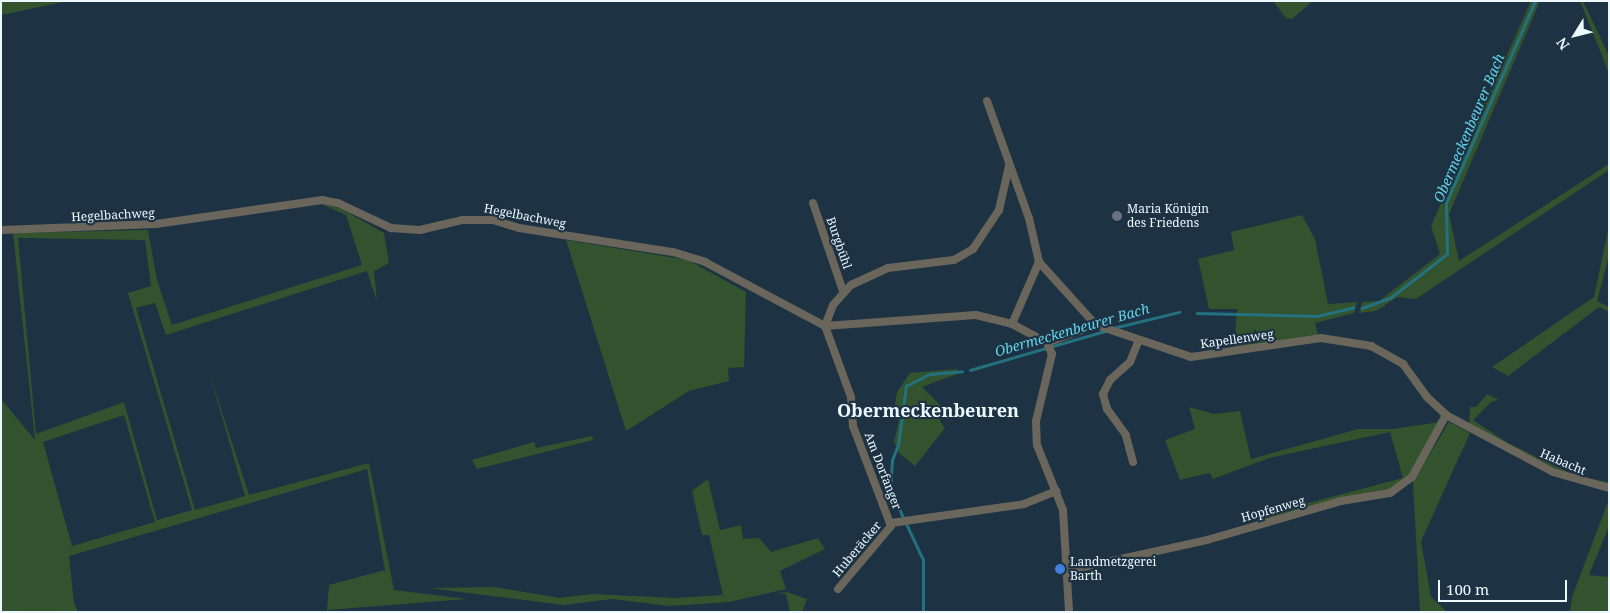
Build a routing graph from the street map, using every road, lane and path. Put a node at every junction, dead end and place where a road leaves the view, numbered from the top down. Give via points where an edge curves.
1 (987, 101) dead end
2 (1009, 166) junction
3 (813, 203) dead end
4 (1, 230) edge
5 (1039, 262) junction
6 (843, 291) junction
7 (1012, 324) junction
8 (825, 326) junction
9 (1098, 326) junction
10 (1138, 342) junction
11 (1049, 346) junction
12 (1446, 414) junction
13 (1511, 450) joint
14 (1133, 462) dead end
15 (1609, 488) edge
16 (1057, 491) junction
17 (891, 523) junction
18 (1066, 571) junction
19 (838, 589) dead end
20 (1069, 612) edge

1 - 2 street, Kapellenweg
2 - 5 street, Kapellenweg via 1029,218
2 - 6 street, Burgbühl via 1002,200 992,226 964,256 935,265 888,268
3 - 6 street, Burgbühl
4 - 8 street, Hegelbachweg via 156,224 322,200 338,203 391,228 420,230 462,220 493,220 527,229 673,252 705,262
5 - 7 street
5 - 9 street, Kapellenweg
6 - 8 street
7 - 8 street via 955,314
7 - 11 street
8 - 17 street, Am Dorfanger via 851,398 853,426
9 - 10 street, Kapellenweg
9 - 11 street
10 - 12 street, Kapellenweg via 1191,357 1321,338 1356,341 1394,357
10 - 14 street via 1130,362 1110,380 1103,394 1130,444
11 - 16 street via 1051,366 1036,421 1037,444
12 - 13 street, Kapellenweg
12 - 18 street, Hopfenweg via 1412,478 1390,493 1341,501 1207,540
13 - 15 street, Habacht via 1576,481
16 - 17 street, Am Dorfanger via 1024,504
16 - 18 street via 1063,510
17 - 19 street, Huberäcker via 889,533
18 - 20 street

